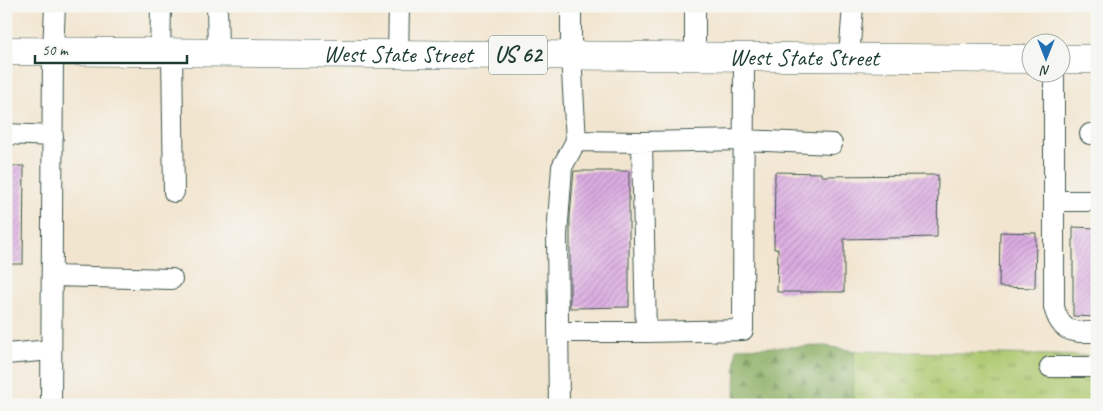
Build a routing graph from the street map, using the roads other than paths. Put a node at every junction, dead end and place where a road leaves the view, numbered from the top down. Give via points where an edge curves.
1 (56, 6) edge
2 (161, 6) edge
3 (217, 6) edge
4 (399, 6) edge
5 (571, 6) edge
6 (695, 6) edge
7 (853, 6) edge
8 (6, 51) edge
9 (54, 51) junction
10 (166, 53) junction
11 (218, 53) junction
12 (398, 54) junction
13 (571, 55) junction
14 (695, 56) junction
15 (744, 56) junction
16 (849, 57) junction
17 (1020, 59) edge
18 (1070, 59) edge
19 (1097, 59) edge
20 (1054, 82) edge
21 (6, 134) edge
22 (53, 136) junction
23 (743, 140) junction
24 (576, 142) junction
25 (642, 142) junction
26 (832, 144) dead end
27 (174, 192) dead end
28 (1055, 201) junction
29 (1097, 201) edge
30 (52, 276) junction
31 (172, 279) dead end
32 (558, 332) junction
33 (646, 332) junction
34 (1097, 332) edge
35 (51, 350) junction
36 (6, 354) edge
37 (1050, 367) dead end
38 (1097, 368) edge
39 (51, 405) edge
40 (559, 405) edge

1 - 9 street
2 - 10 street
3 - 11 street
4 - 12 street
5 - 13 street
6 - 14 street
7 - 16 street
8 - 9 highway, West State Street / US 62
9 - 10 highway, West State Street / US 62
9 - 22 street
10 - 11 highway, West State Street / US 62
10 - 27 street
11 - 12 highway, West State Street / US 62
12 - 13 highway, West State Street / US 62
13 - 14 highway, West State Street / US 62
13 - 24 street
14 - 15 highway, West State Street / US 62
15 - 16 highway, West State Street / US 62
15 - 23 street
16 - 17 highway, West State Street / US 62
18 - 19 highway
20 - 28 street
21 - 22 street
22 - 30 street
23 - 25 street
23 - 26 street
23 - 33 street via 743,330
24 - 25 street
24 - 32 street via 562,168 557,235
25 - 33 street
28 - 29 street
28 - 34 street via 1053,296 1056,316 1065,329 1072,332
30 - 31 street
30 - 35 street
32 - 33 street
32 - 40 street
35 - 36 street
35 - 39 street
37 - 38 street

